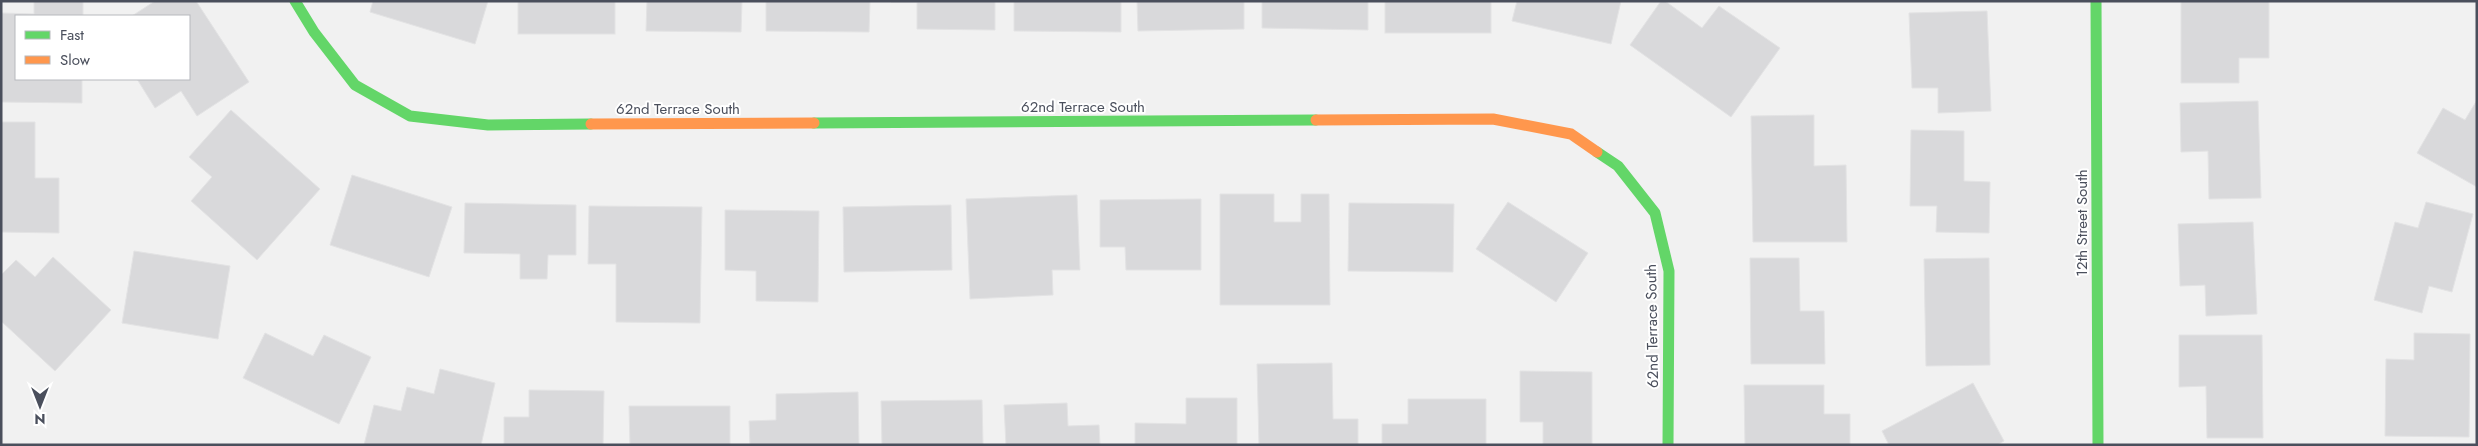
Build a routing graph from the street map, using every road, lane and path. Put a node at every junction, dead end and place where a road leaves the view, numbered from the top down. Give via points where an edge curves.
1 (296, 1) edge
2 (2096, 1) edge
3 (1668, 445) edge
4 (2098, 445) edge

1 - 3 street, 62nd Terrace South via 314,32 355,85 410,116 488,125 1493,119 1571,134 1618,166 1655,213 1669,271
2 - 4 street, 12th Street South

